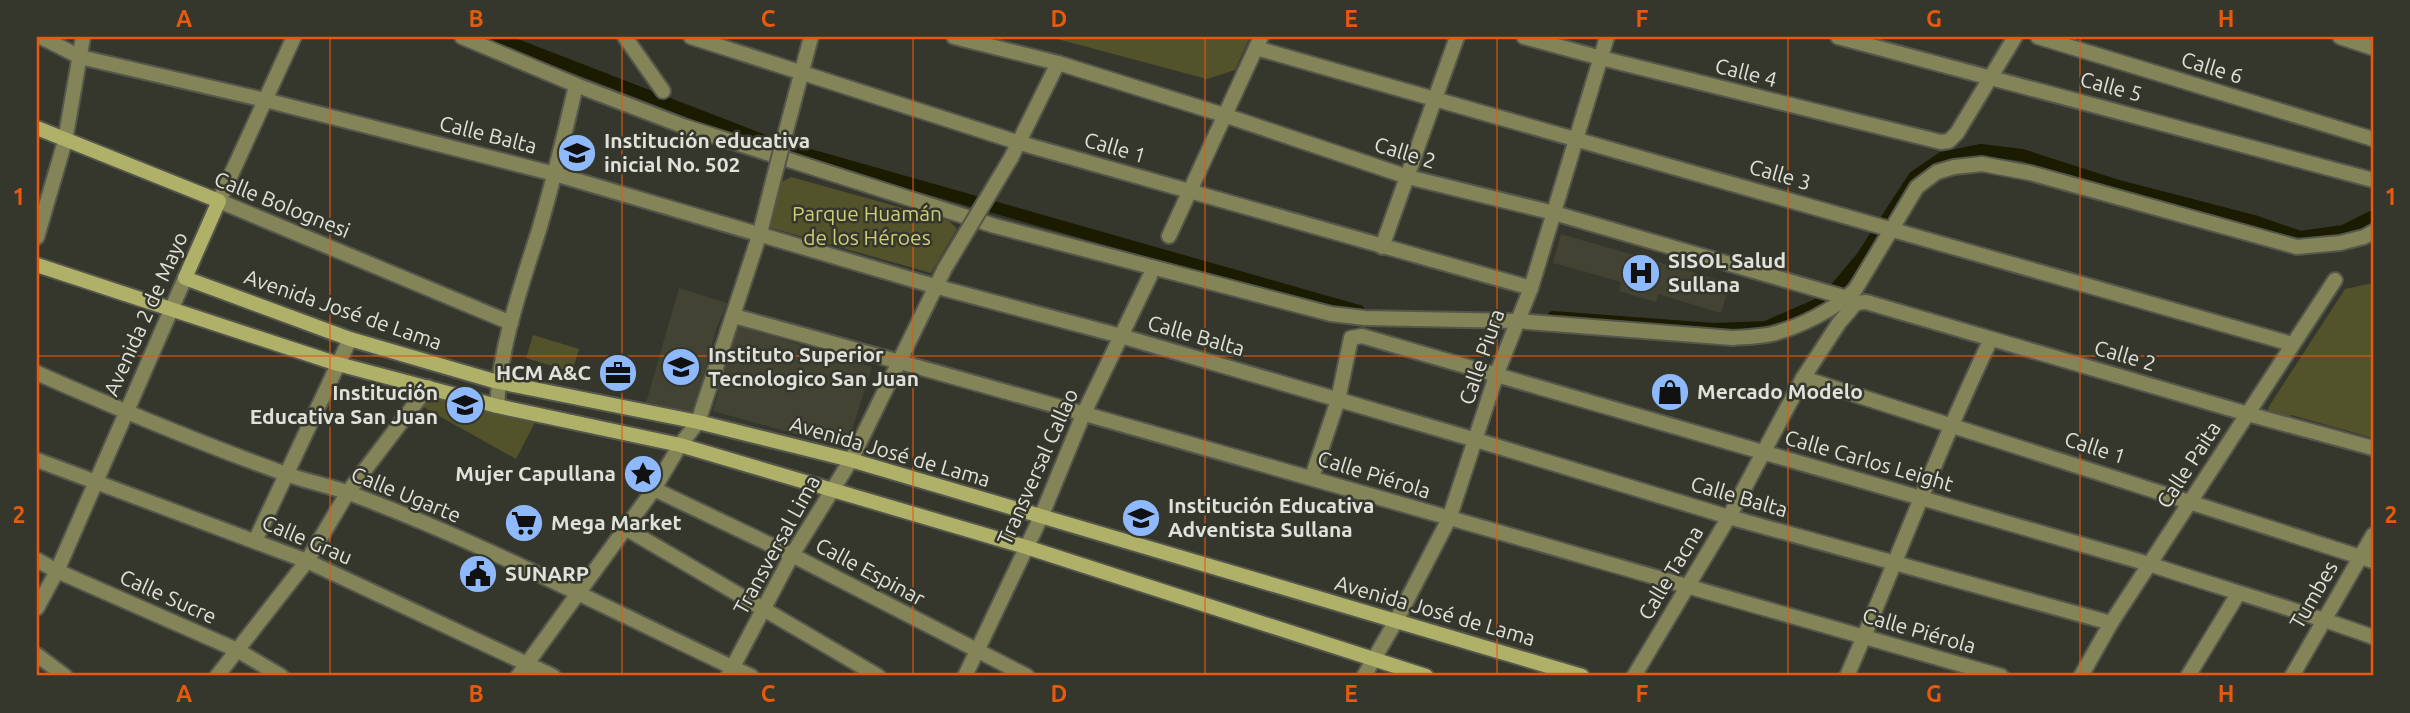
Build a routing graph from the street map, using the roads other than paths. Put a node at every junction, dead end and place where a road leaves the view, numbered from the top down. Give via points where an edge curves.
1 (41, 37) edge
2 (83, 37) edge
3 (294, 37) edge
4 (462, 37) edge
5 (625, 37) edge
6 (691, 37) edge
7 (811, 37) edge
8 (954, 37) edge
9 (1457, 37) edge
10 (1524, 37) edge
11 (1606, 37) edge
12 (1838, 37) edge
13 (2015, 37) edge
14 (2038, 37) edge
15 (2340, 37) edge
16 (1259, 42) edge
17 (2373, 48) edge
18 (80, 57) junction
19 (1601, 58) junction
20 (1058, 63) junction
21 (801, 73) junction
22 (1991, 77) junction
23 (576, 85) junction
24 (663, 91) dead end
25 (1436, 99) junction
26 (265, 100) junction
27 (1224, 115) junction
28 (37, 128) edge
29 (1574, 138) junction
30 (2373, 139) edge
31 (65, 142) junction
32 (1020, 143) junction
33 (555, 174) junction
34 (1408, 177) junction
35 (2373, 180) edge
36 (1190, 192) junction
37 (219, 201) junction
38 (1553, 213) junction
39 (1891, 228) junction
40 (2373, 232) edge
41 (760, 233) junction
42 (1169, 236) dead end
43 (37, 237) edge
44 (1382, 247) junction
45 (37, 265) edge
46 (1150, 276) dead end
47 (185, 278) junction
48 (2335, 280) dead end
49 (934, 286) junction
50 (1531, 288) junction
51 (1847, 298) junction
52 (1866, 302) joint
53 (172, 309) junction
54 (734, 316) junction
55 (1516, 321) junction
56 (511, 323) junction
57 (1121, 336) junction
58 (350, 339) junction
59 (1991, 339) junction
60 (2292, 344) junction
61 (900, 361) junction
62 (338, 364) junction
63 (37, 373) edge
64 (1497, 373) junction
65 (1803, 377) junction
66 (498, 382) junction
67 (428, 387) junction
68 (1338, 400) junction
69 (498, 406) junction
70 (125, 412) junction
71 (2248, 414) junction
72 (1083, 415) junction
73 (698, 422) junction
74 (1951, 423) junction
75 (1476, 440) junction
76 (680, 445) junction
77 (2373, 447) edge
78 (1763, 453) junction
79 (37, 460) edge
80 (851, 460) junction
81 (286, 475) junction
82 (1312, 477) junction
83 (96, 483) junction
84 (654, 489) junction
85 (831, 491) junction
86 (348, 492) junction
87 (1921, 498) junction
88 (2191, 500) junction
89 (1041, 517) junction
90 (1729, 517) junction
91 (1449, 519) junction
92 (625, 528) junction
93 (2373, 535) edge
94 (255, 541) junction
95 (1026, 547) junction
96 (792, 555) junction
97 (2367, 558) edge
98 (37, 560) edge
99 (307, 561) junction
100 (1896, 563) junction
101 (2149, 564) junction
102 (57, 571) junction
103 (1687, 588) junction
104 (579, 592) junction
105 (2238, 594) junction
106 (37, 608) edge
107 (764, 610) junction
108 (2325, 619) junction
109 (1396, 621) junction
110 (2111, 623) junction
111 (2373, 636) edge
112 (1864, 637) junction
113 (237, 650) junction
114 (977, 652) junction
115 (37, 654) edge
116 (1373, 660) junction
117 (527, 664) junction
118 (731, 672) edge
119 (65, 676) edge
120 (217, 676) edge
121 (281, 676) edge
122 (518, 676) edge
123 (553, 676) edge
124 (751, 676) edge
125 (878, 676) edge
126 (965, 676) edge
127 (1027, 676) edge
128 (1364, 676) edge
129 (1426, 676) edge
130 (1582, 676) edge
131 (1633, 676) edge
132 (1847, 676) edge
133 (2001, 676) edge
134 (2081, 676) edge
135 (2188, 676) edge
136 (2292, 676) edge

1 - 18 street, Calle Balta
2 - 18 street
3 - 26 street, Avenida 2 de Mayo
4 - 23 street
5 - 24 street
6 - 21 street, Calle 1
7 - 21 street
8 - 20 street, Calle 2
9 - 25 street
10 - 19 street, Calle 4
11 - 19 street, Calle Piura
12 - 22 street, Calle 5
13 - 22 street
14 - 30 street, Calle 6
15 - 17 street
16 - 25 street, Calle 3
16 - 27 street
18 - 26 street, Calle Balta
18 - 31 street
19 - 22 street, Calle 4 via 1930,141 1949,141
19 - 29 street, Calle Piura
20 - 27 street, Calle 2
20 - 32 street, Transversal Lima
21 - 32 street, Calle 1
21 - 41 street, bridge
22 - 35 street, Calle 5
23 - 33 street
23 - 55 street via 683,126 995,226 1318,310 1365,318
25 - 29 street, Calle 3
25 - 34 street
26 - 33 street, Calle Balta
26 - 37 street, Avenida 2 de Mayo
27 - 34 street, Calle 2
27 - 36 street
28 - 31 main road, Calle Bolognesi
29 - 38 street, Calle Piura
29 - 39 street, Calle 3
31 - 37 main road, Calle Bolognesi
31 - 43 street
32 - 36 street, Calle 1
32 - 49 street, Transversal Lima, bridge
33 - 41 street, Calle Balta
33 - 56 street
34 - 38 street, Calle 2
34 - 44 street
36 - 42 street
36 - 44 street, Calle 1
37 - 47 main road, Avenida 2 de Mayo
37 - 56 street, Calle Bolognesi
38 - 50 street, Calle Piura
38 - 51 street, Calle 2
39 - 40 street via 1917,187 1937,172 1982,164 2102,191 2297,247 2340,243
39 - 51 street via 1870,268
39 - 60 street, Calle 3
41 - 49 street, Calle Balta
41 - 54 street
44 - 50 street, Calle 1
45 - 53 main road
46 - 57 street, Transversal Callao
47 - 53 street, Avenida 2 de Mayo
47 - 58 main road, Avenida José de Lama
48 - 60 street, Calle Paita
49 - 57 street, Calle Balta
49 - 61 street, Transversal Lima
50 - 55 street, Calle Piura
51 - 55 street via 1785,330 1733,338
52 - 59 street, Calle 2
52 - 65 street, Calle Tacna via 1850,309
53 - 62 main road
53 - 70 street, Avenida 2 de Mayo
54 - 61 street, Calle Piérola
54 - 73 street
55 - 64 street, Calle Piura
56 - 66 street
57 - 68 street, Calle Balta
57 - 72 street, Transversal Callao
58 - 62 street
58 - 66 main road, Avenida José de Lama
59 - 71 street, Calle 2
59 - 74 street
60 - 71 street, Calle Paita
61 - 72 street, Calle Piérola
61 - 80 street, Transversal Lima
62 - 67 main road
62 - 81 street
63 - 70 street, Calle Ugarte
64 - 68 street, Calle Carlos Leight via 1362,336 1351,338
64 - 75 street, Calle Piura
64 - 78 street, Calle Carlos Leight
65 - 74 street, Calle 1
65 - 78 street, Calle Tacna
66 - 69 street
66 - 73 main road, Avenida José de Lama
67 - 69 main road
67 - 86 street
68 - 75 street, Calle Balta
68 - 82 street
69 - 76 main road
70 - 81 street, Calle Ugarte
70 - 83 street, Avenida 2 de Mayo
71 - 77 street, Calle 2
71 - 88 street, Calle Paita
72 - 82 street, Calle Piérola
72 - 89 street, Transversal Callao
73 - 76 street
73 - 80 main road, Avenida José de Lama
74 - 87 street
74 - 88 street, Calle 1
75 - 90 street, Calle Balta
75 - 91 street, Calle Piura
76 - 84 street
76 - 85 main road
78 - 87 street, Calle Carlos Leight
78 - 90 street, Calle Tacna
79 - 83 street, Calle Grau
80 - 85 street, Transversal Lima
80 - 89 main road, Avenida José de Lama
81 - 86 street, Calle Ugarte
81 - 94 street
82 - 91 street, Calle Piérola
83 - 94 street, Calle Grau
83 - 102 street, Avenida 2 de Mayo
84 - 92 street
84 - 96 street, Calle Espinar
85 - 95 main road
85 - 96 street, Transversal Lima
86 - 99 street
86 - 104 street, Calle Ugarte
87 - 100 street
87 - 101 street, Calle Carlos Leight
88 - 97 street, Calle 1
88 - 101 street, Calle Paita
89 - 95 street, Transversal Callao
89 - 109 main road, Avenida José de Lama
90 - 100 street, Calle Balta
90 - 103 street, Calle Tacna
91 - 103 street, Calle Piérola
91 - 109 street, Calle Piura
92 - 104 street
92 - 107 street
93 - 97 street, Tumbes
94 - 99 street, Calle Grau
95 - 114 street, Transversal Callao
95 - 116 main road
96 - 107 street, Transversal Lima
96 - 114 street, Calle Espinar
97 - 108 street, Tumbes
98 - 102 street, Calle Sucre
99 - 113 street
99 - 117 street, Calle Grau
100 - 110 street, Calle Balta
100 - 112 street
101 - 105 street, Calle Carlos Leight
101 - 110 street, Calle Paita
102 - 106 street, Avenida 2 de Mayo
102 - 113 street, Calle Sucre
103 - 112 street, Calle Piérola
103 - 131 street, Calle Tacna
104 - 117 street
104 - 118 street, Calle Ugarte
105 - 108 street, Calle Carlos Leight
105 - 135 street
107 - 118 street, Transversal Lima
107 - 125 street
108 - 111 street, Calle Carlos Leight
108 - 136 street, Tumbes
109 - 116 street, Calle Piura
109 - 130 main road, Avenida José de Lama
110 - 134 street, Calle Paita
112 - 132 street
112 - 133 street, Calle Piérola
113 - 120 street
113 - 121 street, Calle Sucre
114 - 126 street, Transversal Callao
114 - 127 street, Calle Espinar
115 - 119 street
116 - 128 street, Calle Piura
116 - 129 main road
117 - 122 street
117 - 123 street, Calle Grau
118 - 124 street, Calle Ugarte

